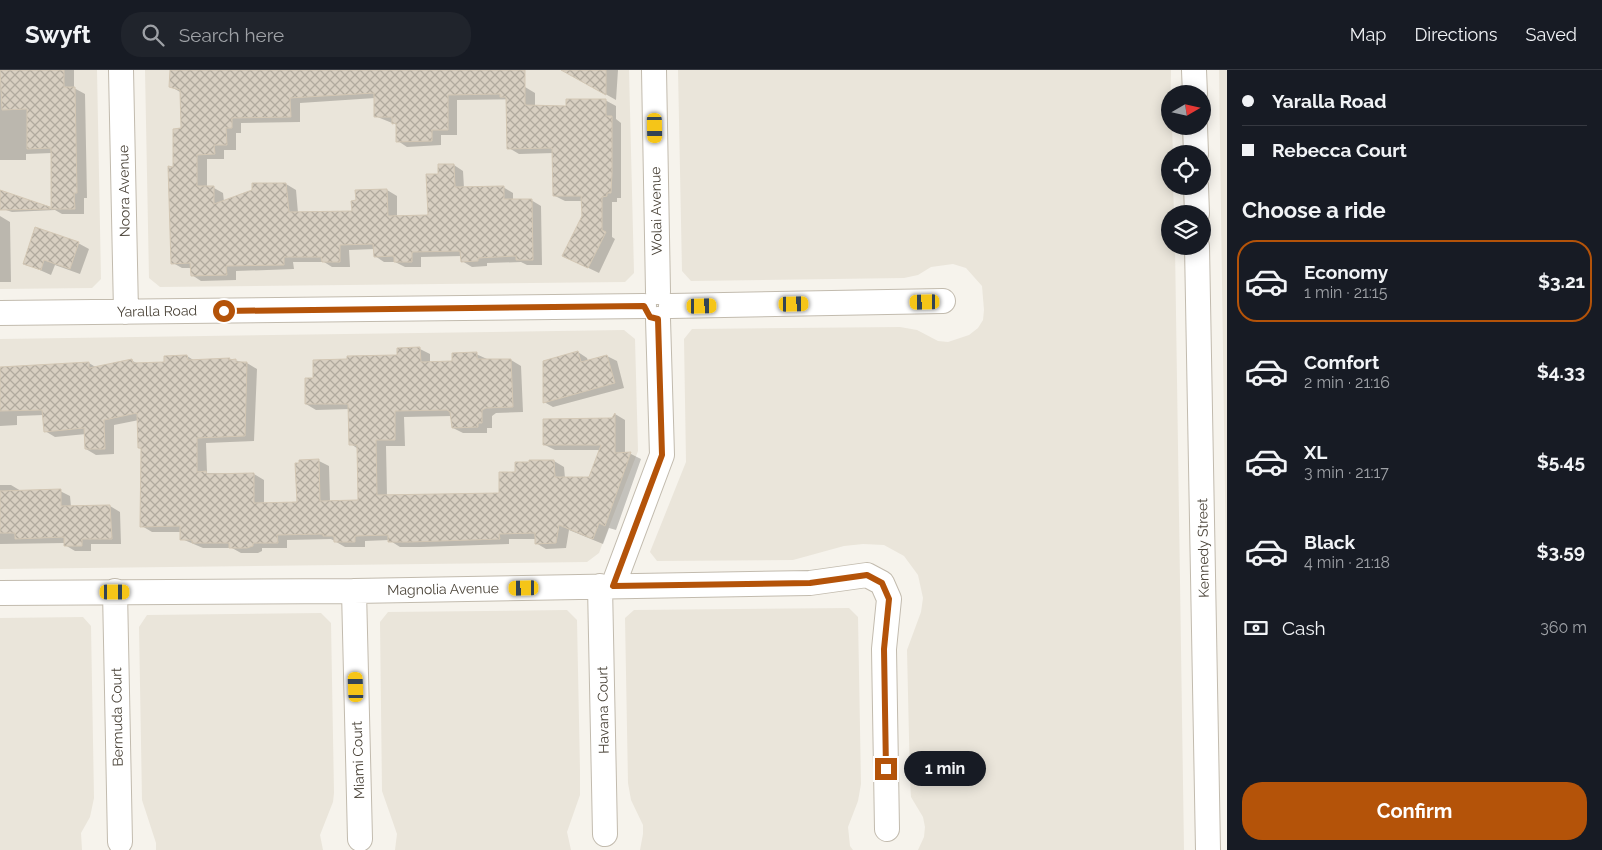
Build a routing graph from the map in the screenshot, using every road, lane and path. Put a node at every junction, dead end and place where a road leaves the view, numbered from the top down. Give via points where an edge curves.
1 (121, 70) edge
2 (654, 70) edge
3 (1194, 70) edge
4 (1195, 85) edge
5 (1198, 255) edge
6 (943, 301) dead end
7 (658, 306) junction
8 (126, 312) junction
9 (0, 313) edge
10 (607, 586) junction
11 (354, 591) junction
12 (115, 592) junction
13 (0, 593) edge
14 (888, 829) dead end
15 (605, 834) dead end
16 (360, 839) dead end
17 (120, 842) dead end
18 (1208, 850) edge

1 - 8 street, Noora Avenue
2 - 7 street, Wolai Avenue
3 - 4 street
5 - 18 street, Kennedy Street
6 - 7 street, Yaralla Road
7 - 8 street, Yaralla Road
7 - 10 street, Wolai Avenue via 662,455
8 - 9 street, Yaralla Road
10 - 11 street, Magnolia Avenue
10 - 14 street, Magnolia Avenue via 810,583 867,575 882,583 889,599 884,649
10 - 15 street, Havana Court
11 - 12 street, Magnolia Avenue
11 - 16 street, Miami Court
12 - 13 street, Magnolia Avenue
12 - 17 street, Bermuda Court

